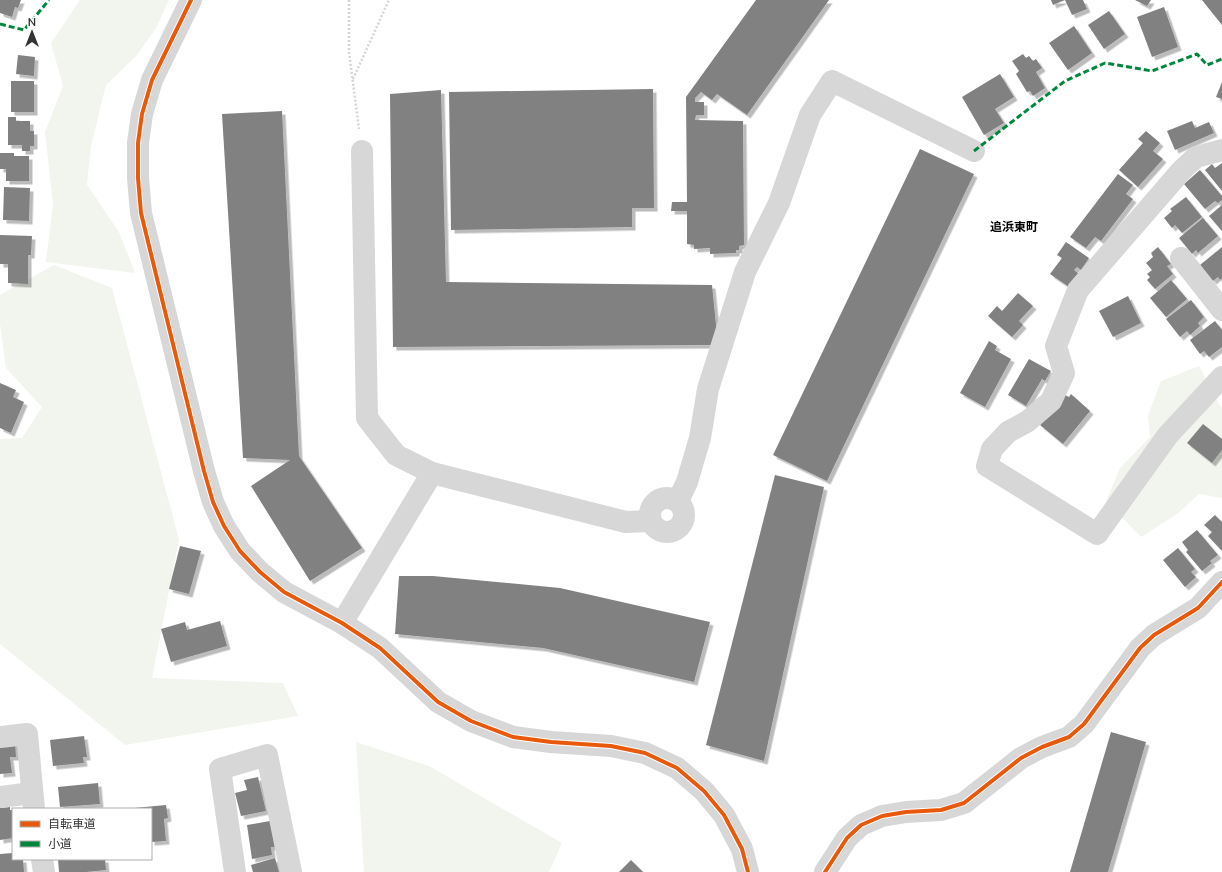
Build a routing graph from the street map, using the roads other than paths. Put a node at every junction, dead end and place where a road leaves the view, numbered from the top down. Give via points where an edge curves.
1 (191, 0) edge
2 (362, 150) road end
3 (1222, 150) edge
4 (974, 151) dead end
5 (1181, 258) dead end
6 (1222, 310) edge
7 (1222, 377) edge
8 (432, 473) junction
9 (1222, 582) edge
10 (342, 623) junction
11 (0, 737) edge
12 (0, 797) edge
13 (33, 801) edge
14 (42, 860) edge
15 (44, 872) edge
16 (235, 872) edge
17 (291, 872) edge
18 (748, 872) edge
19 (825, 872) edge

1 - 10 street via 152,80 142,114 138,143 138,178 142,213 198,448 213,502 240,551 284,592
2 - 8 street via 367,418 396,455
3 - 7 street via 1196,157 1182,170 1078,290 1056,346 1064,373 1051,401 1028,421 1008,432 992,449 987,466 1097,534 1168,435
4 - 8 street via 832,81 810,116 779,204 745,272 708,390 700,438 687,482 678,501 684,517 674,531 662,532 650,521 626,522
5 - 6 street
8 - 10 street
9 - 19 street via 1198,608 1154,635 1140,648 1084,724 1069,737 1021,758 964,803 941,810 882,816 861,825 847,838
10 - 18 street via 380,648 438,702 471,721 513,737 611,746 645,753 677,768 704,790 724,815 742,849
11 - 13 street via 27,734
12 - 13 street
14 - 15 street
16 - 17 street via 220,769 266,755

